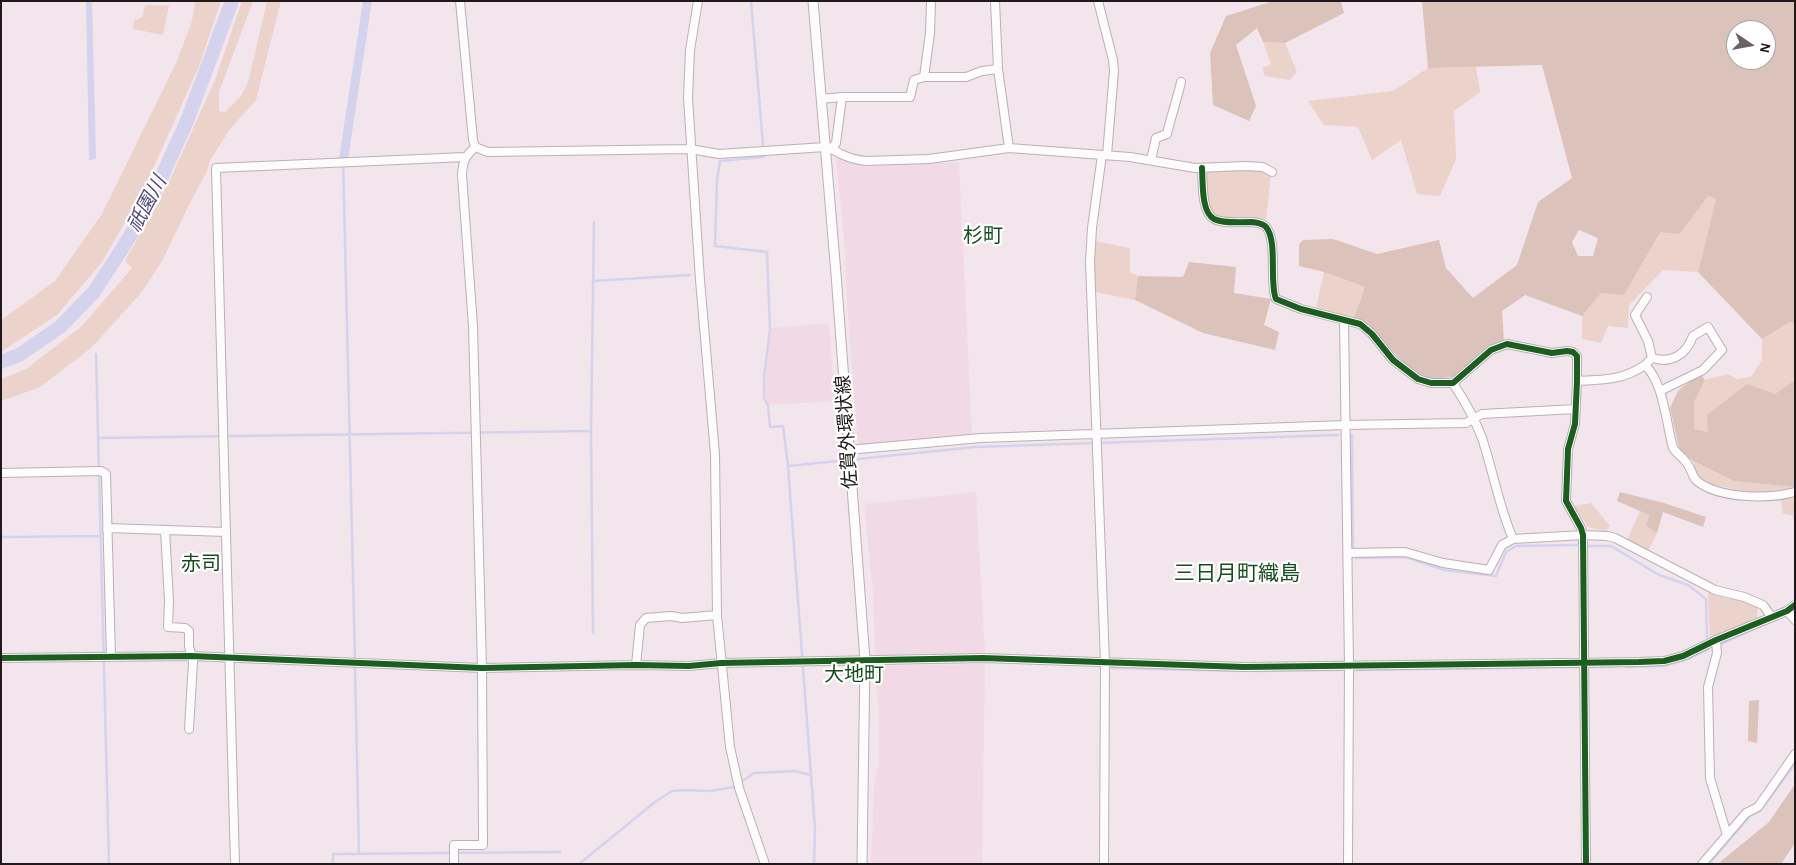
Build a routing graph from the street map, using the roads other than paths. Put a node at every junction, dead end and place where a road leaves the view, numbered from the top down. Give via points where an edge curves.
1 (460, 1) edge
2 (698, 1) edge
3 (813, 1) edge
4 (931, 1) edge
5 (995, 1) edge
6 (1098, 1) edge
7 (998, 70) junction
8 (924, 77) junction
9 (1181, 82) dead end
10 (842, 97) junction
11 (821, 99) junction
12 (475, 148) junction
13 (828, 148) junction
14 (1009, 148) junction
15 (690, 149) junction
16 (1104, 155) junction
17 (465, 157) junction
18 (1151, 160) junction
19 (1202, 168) junction
20 (1272, 172) dead end
21 (1647, 297) dead end
22 (1344, 320) junction
23 (1652, 358) junction
24 (1645, 365) junction
25 (1578, 381) junction
26 (1453, 383) junction
27 (1660, 391) junction
28 (1576, 409) junction
29 (1474, 420) junction
30 (1345, 425) junction
31 (1096, 435) junction
32 (848, 450) junction
33 (1, 473) edge
34 (1795, 492) edge
35 (108, 528) junction
36 (165, 530) junction
37 (226, 532) junction
38 (1583, 535) junction
39 (1513, 539) junction
40 (1348, 553) junction
41 (1795, 605) edge
42 (1787, 610) junction
43 (718, 615) junction
44 (1771, 616) junction
45 (1795, 620) edge
46 (1716, 640) junction
47 (192, 656) junction
48 (106, 657) junction
49 (229, 657) junction
50 (1, 658) edge
51 (865, 660) junction
52 (1105, 662) junction
53 (721, 663) junction
54 (1584, 663) junction
55 (636, 664) junction
56 (1349, 665) junction
57 (482, 668) junction
58 (189, 729) dead end
59 (1795, 754) edge
60 (1727, 835) junction
61 (454, 857) edge
62 (764, 863) edge
63 (235, 864) edge
64 (862, 864) edge
65 (1104, 864) edge
66 (1348, 864) edge
67 (1586, 864) edge
68 (1702, 864) edge

1 - 12 street
2 - 15 street via 690,50
3 - 11 main road, 佐賀外環状線
4 - 8 street
5 - 7 street
6 - 16 street via 1114,72
7 - 8 street via 982,71 966,78
7 - 14 street
8 - 10 street via 914,80 910,97
9 - 18 street via 1166,134 1156,138
10 - 11 street
10 - 13 street via 836,142
11 - 13 main road, 佐賀外環状線
12 - 15 street via 488,152
12 - 17 street
13 - 14 street via 866,161 929,159
13 - 15 street via 719,154
13 - 32 main road, 佐賀外環状線
14 - 16 street
15 - 43 street via 715,454
16 - 18 street
16 - 31 street via 1090,262
17 - 37 street via 216,168
17 - 57 street via 462,175 473,326
18 - 19 street
19 - 20 street via 1263,167
19 - 22 street via 1208,214 1220,221 1265,225 1270,232 1276,299
21 - 23 street via 1635,315 1648,341
22 - 26 street via 1360,324 1393,360 1418,379
22 - 30 street
23 - 24 street
23 - 27 street via 1671,360 1690,345 1693,336 1708,327 1722,350 1703,370
24 - 25 street via 1610,380
24 - 27 street
25 - 26 street via 1577,356 1573,352 1552,353 1507,344 1490,350
25 - 28 street
26 - 29 street
27 - 34 street via 1673,448 1688,463 1697,482 1711,489 1745,496
28 - 29 street via 1482,414
28 - 38 street via 1568,449 1566,501
29 - 30 street via 1466,423
29 - 39 street
30 - 31 street
30 - 40 street
31 - 32 street via 982,438
31 - 52 street
32 - 51 main road, 佐賀外環状線
33 - 35 street via 98,471 106,474
35 - 36 street
35 - 48 street
36 - 37 street
36 - 47 street via 168,627 189,631
37 - 49 street
38 - 39 street
38 - 44 street via 1615,538 1715,590 1763,605
38 - 54 street
39 - 40 street via 1502,545 1489,570 1443,563 1405,552
40 - 56 street
41 - 42 street
42 - 44 street
42 - 45 street
43 - 53 street
43 - 55 street via 646,618 640,625
44 - 46 street
46 - 54 street via 1664,661
46 - 60 street via 1717,653 1708,687 1710,778
47 - 48 street
47 - 49 street
47 - 58 street
48 - 50 street
49 - 57 street
49 - 63 street
51 - 52 street via 983,658
51 - 53 street
51 - 64 main road, 佐賀外環状線
52 - 56 street via 1244,667
52 - 65 street
53 - 55 street via 689,666
53 - 62 street via 738,785
54 - 56 street
54 - 67 street
55 - 57 street
56 - 66 street
57 - 61 street via 483,844 454,845
59 - 60 street via 1758,807 1746,813
60 - 68 street

